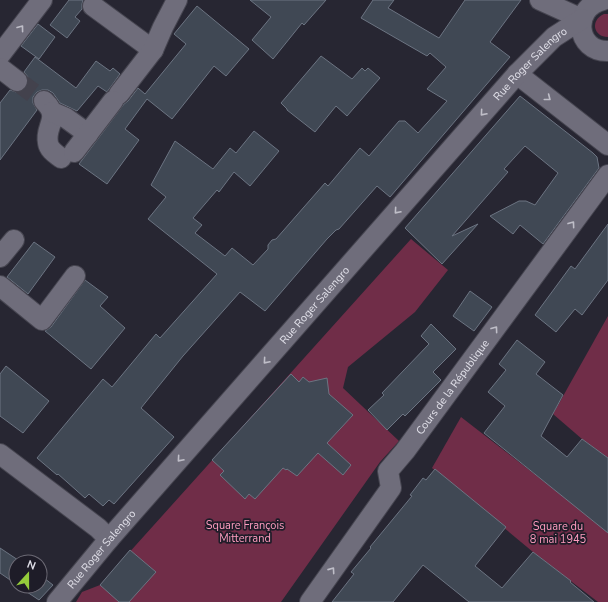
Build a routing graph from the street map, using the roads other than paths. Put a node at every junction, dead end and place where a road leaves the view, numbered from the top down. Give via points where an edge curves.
1 (42, 0) edge
2 (177, 0) edge
3 (540, 0) edge
4 (93, 6) dead end
5 (588, 7) edge
6 (153, 50) junction
7 (608, 51) edge
8 (0, 55) edge
9 (0, 68) edge
10 (518, 74) junction
11 (17, 81) tunnel mouth
12 (88, 134) junction
13 (608, 145) edge
14 (608, 175) edge
15 (14, 240) dead end
16 (0, 257) edge
17 (75, 276) dead end
18 (0, 286) edge
19 (0, 454) edge
20 (109, 539) junction
21 (57, 602) edge
22 (310, 602) edge

8 -> 1 street
2 - 6 street
3 - 5 street
4 - 6 street
5 - 7 street via 581,26 582,34 586,41 598,50
5 - 10 street, Rue Roger Salengro
6 - 12 street
9 - 11 street
10 -> 13 street
10 -> 20 street, Rue Roger Salengro
12 - 12 street via 66,118 48,106 53,117 48,134 48,144 52,151 68,155
22 -> 14 street, Cours de la République via 391,488 388,471
15 - 16 street
17 - 18 street via 42,320
19 - 20 street
20 - 21 street, Rue Roger Salengro

